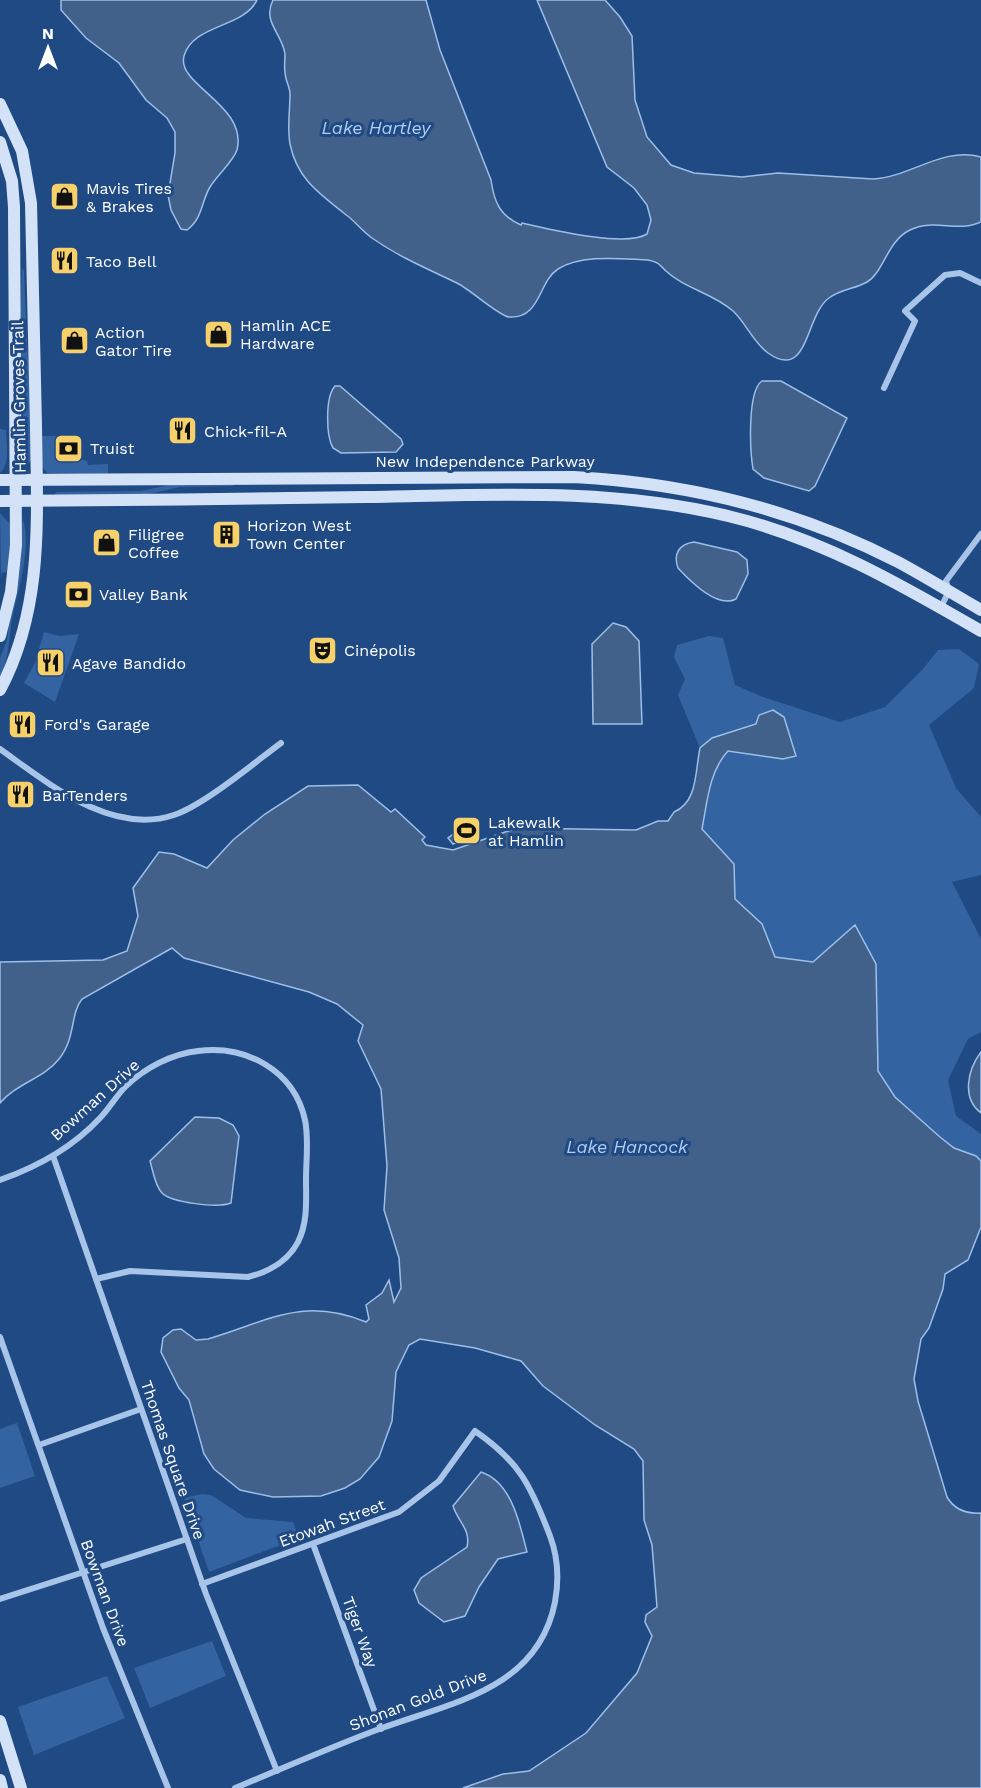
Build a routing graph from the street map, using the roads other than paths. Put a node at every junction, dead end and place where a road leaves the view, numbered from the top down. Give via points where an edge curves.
1 (0, 104) edge
2 (0, 142) edge
3 (32, 242) junction
4 (14, 243) junction
5 (981, 283) edge
6 (884, 388) dead end
7 (0, 480) edge
8 (16, 480) junction
9 (36, 480) junction
10 (0, 501) edge
11 (16, 501) junction
12 (37, 501) junction
13 (981, 534) edge
14 (949, 591) junction
15 (940, 607) junction
16 (981, 610) edge
17 (981, 631) edge
18 (0, 636) edge
19 (0, 690) edge
20 (281, 743) dead end
21 (0, 749) edge
22 (53, 1156) junction
23 (0, 1180) edge
24 (96, 1279) junction
25 (0, 1337) edge
26 (141, 1409) junction
27 (475, 1431) joint
28 (39, 1445) junction
29 (187, 1539) junction
30 (313, 1544) junction
31 (82, 1572) junction
32 (202, 1584) junction
33 (0, 1599) edge
34 (0, 1721) edge
35 (381, 1729) junction
36 (277, 1771) junction
37 (0, 1780) edge
38 (2, 1788) edge
39 (21, 1788) edge
40 (168, 1788) edge
41 (235, 1788) edge

1 - 3 street, Hamlin Groves Trail via 15,131 27,169
2 - 4 street, Hamlin Groves Trail via 12,181
3 - 4 street
3 - 9 street, Hamlin Groves Trail
4 - 8 street, Hamlin Groves Trail
5 - 6 street via 960,273 945,275 905,311 915,321
7 - 8 street, New Independence Parkway
8 - 9 street, New Independence Parkway
8 - 11 street, Hamlin Groves Trail
9 - 12 street, Hamlin Groves Trail
9 - 14 street, New Independence Parkway via 379,476 614,479 665,485 733,499 796,518 897,562
10 - 11 street, New Independence Parkway
11 - 12 street, New Independence Parkway
11 - 18 street, Hamlin Groves Trail via 14,577
12 - 15 street, New Independence Parkway via 496,494 612,496 729,516 776,530 880,573
12 - 19 street, Hamlin Groves Trail via 30,606 15,658
13 - 14 street via 946,581
14 - 15 street
14 - 16 street, New Independence Parkway
15 - 17 street, New Independence Parkway
20 - 21 street via 174,815 133,821 63,793
22 - 23 street, Bowman Drive
22 - 24 street, Thomas Square Drive
22 - 24 street, Bowman Drive via 100,1119 124,1087 142,1072 179,1054 225,1050 256,1058 282,1076 301,1105 307,1134 305,1216 298,1243 278,1264 248,1277 136,1270
24 - 26 street, Thomas Square Drive
25 - 28 street, Bowman Drive
26 - 28 street
26 - 29 street, Thomas Square Drive
27 - 30 street, Etowah Street via 439,1481 399,1512
27 - 35 street, Shonan Gold Drive via 519,1468 537,1502 554,1547 558,1583 552,1618 535,1652 505,1680 470,1698
28 - 31 street, Bowman Drive
29 - 31 street
29 - 32 street, Thomas Square Drive
30 - 32 street, Etowah Street
30 - 35 street, Tiger Way
31 - 33 street
31 - 40 street, Bowman Drive
32 - 36 street, Thomas Square Drive
34 - 39 street
35 - 36 street, Shonan Gold Drive
36 - 41 street, Shonan Gold Drive
37 - 38 street

